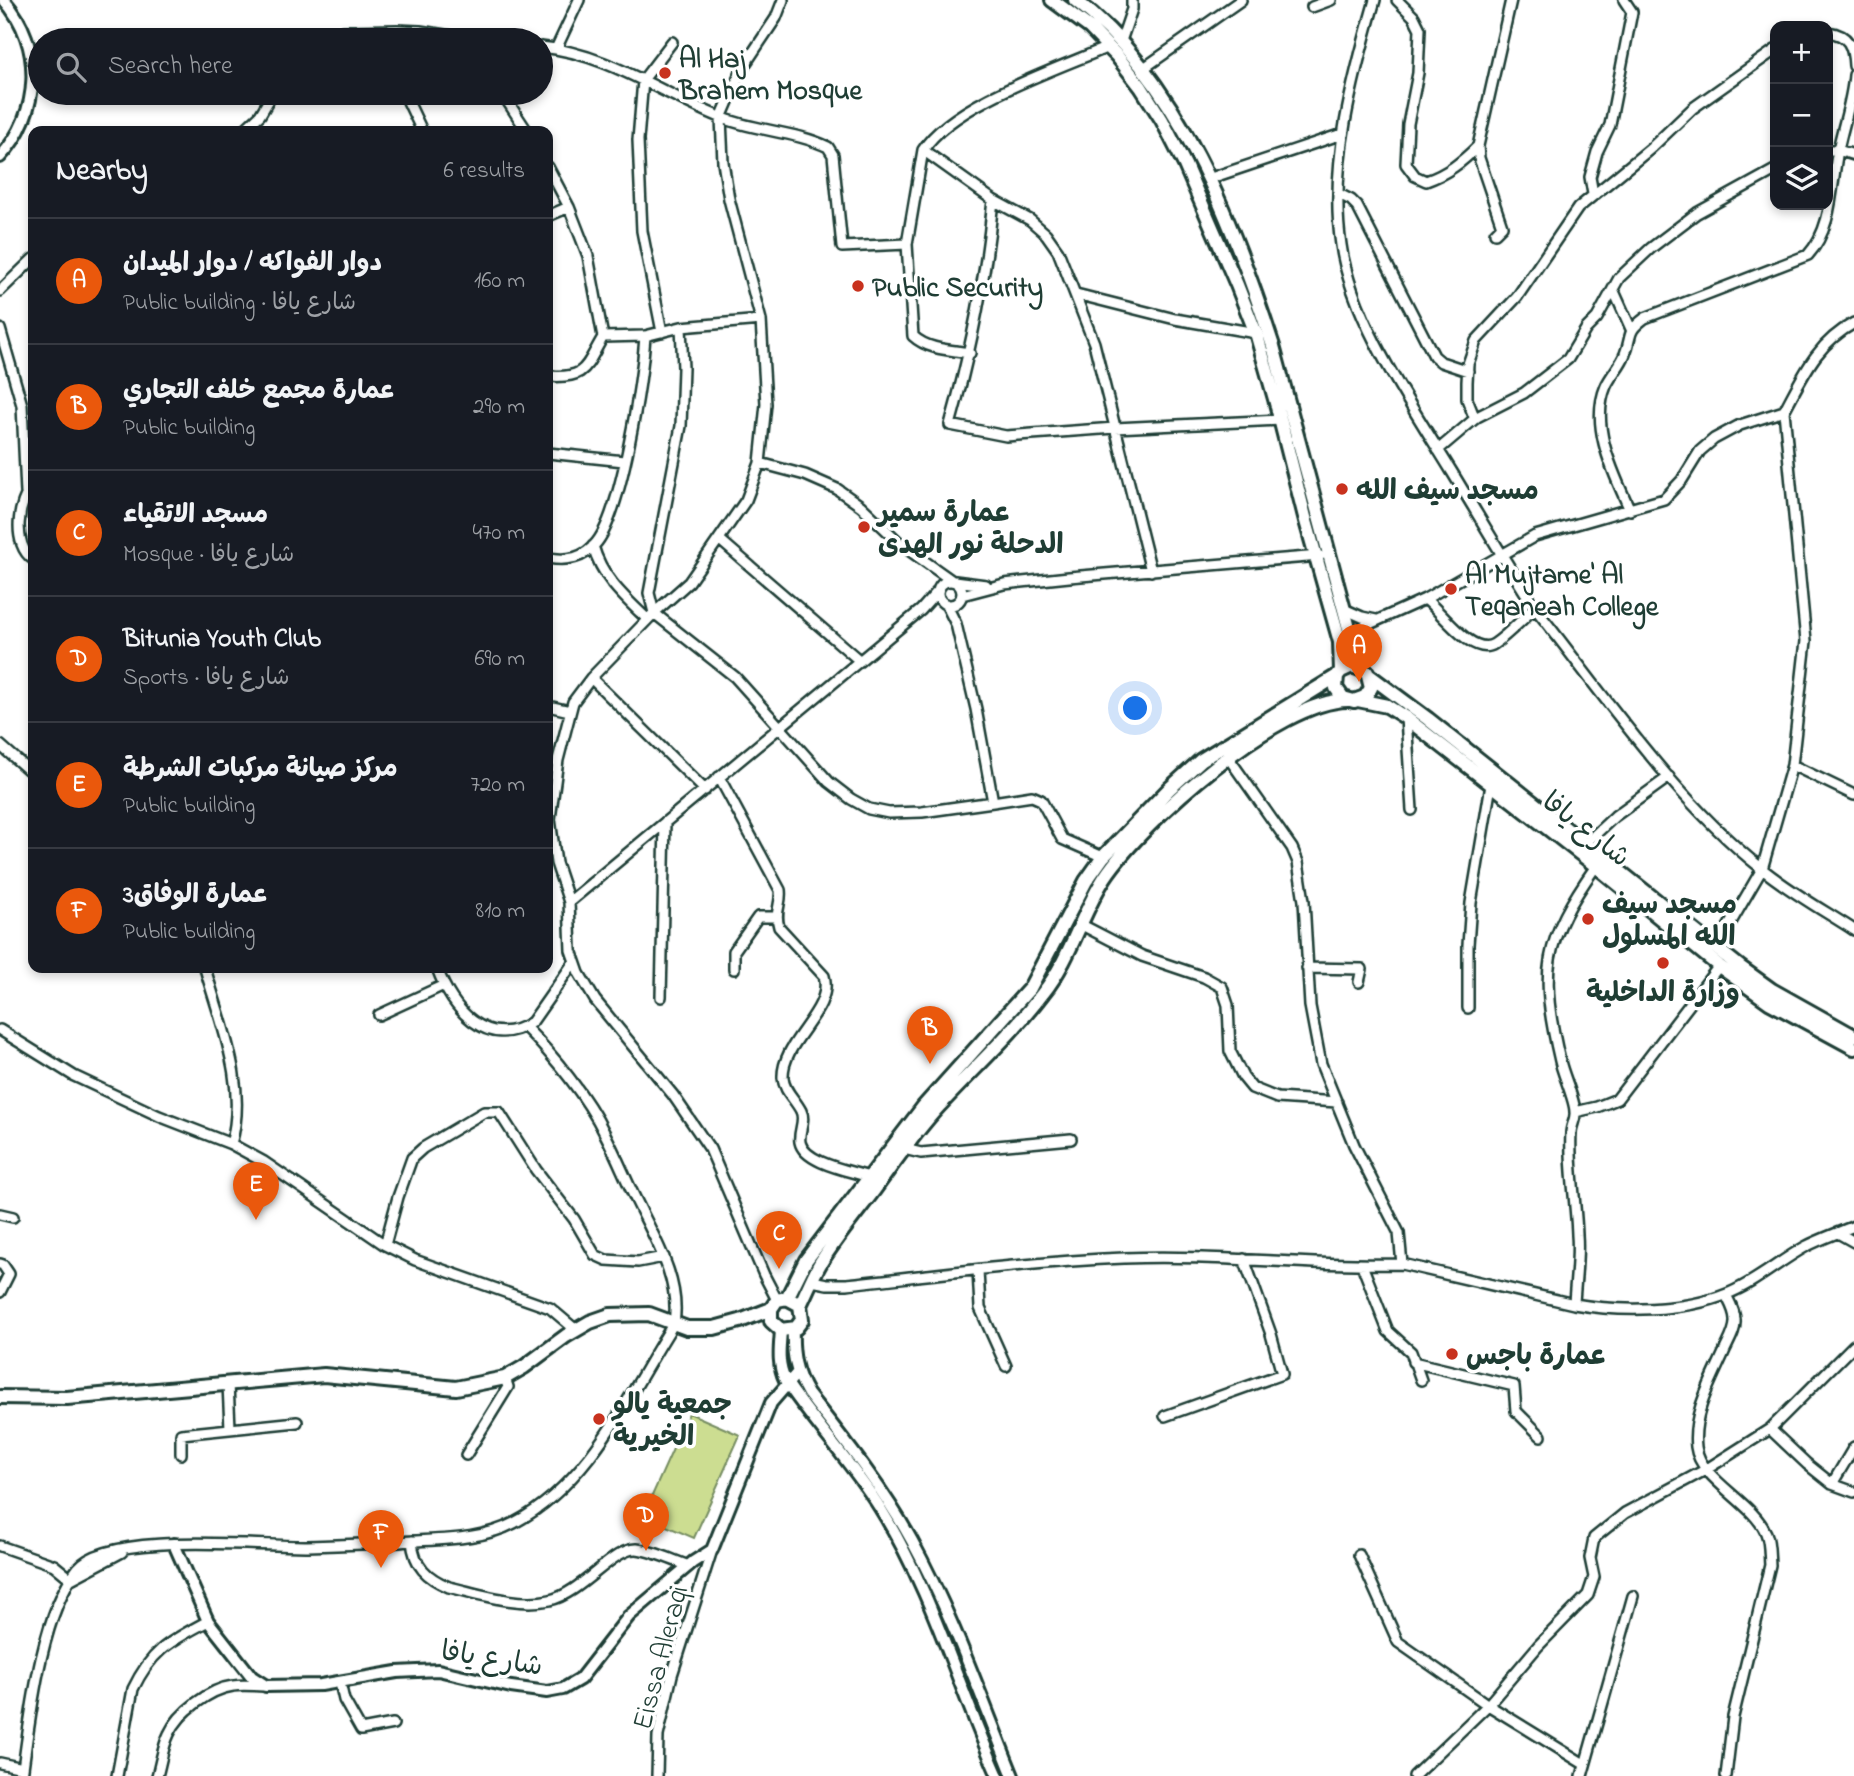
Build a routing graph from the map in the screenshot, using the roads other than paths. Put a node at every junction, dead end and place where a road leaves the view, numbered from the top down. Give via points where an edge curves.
1 (4, 0) edge
2 (579, 0) edge
3 (783, 0) edge
4 (1052, 0) edge
5 (1075, 0) edge
6 (1132, 0) edge
7 (1241, 0) edge
8 (1331, 0) edge
9 (1375, 0) edge
10 (1396, 0) edge
11 (1511, 0) edge
12 (1624, 0) edge
13 (1312, 7) dead end
14 (1833, 33) edge
15 (1121, 41) junction
16 (672, 42) dead end
17 (28, 46) edge
18 (1108, 47) junction
19 (553, 49) edge
20 (556, 49) junction
21 (1770, 54) edge
22 (1854, 66) edge
23 (1144, 68) junction
24 (1854, 75) edge
25 (643, 80) junction
26 (29, 105) edge
27 (266, 105) edge
28 (410, 105) edge
29 (510, 105) edge
30 (721, 118) junction
31 (248, 126) edge
32 (420, 126) edge
33 (524, 126) edge
34 (1342, 134) junction
35 (1478, 146) junction
36 (923, 150) junction
37 (1833, 150) edge
38 (1854, 155) edge
39 (0, 157) edge
40 (1770, 173) edge
41 (553, 177) edge
42 (1208, 179) junction
43 (1339, 194) junction
44 (1593, 194) junction
45 (993, 200) junction
46 (569, 207) junction
47 (1827, 210) edge
48 (553, 214) edge
49 (1495, 233) dead end
50 (907, 244) junction
51 (28, 264) edge
52 (1613, 289) junction
53 (0, 291) edge
54 (1076, 294) junction
55 (761, 320) junction
56 (1854, 323) edge
57 (681, 327) junction
58 (0, 329) edge
59 (1631, 329) junction
60 (662, 332) junction
61 (1256, 333) junction
62 (645, 336) junction
63 (603, 337) junction
64 (970, 353) junction
65 (1468, 371) junction
66 (553, 376) edge
67 (1784, 411) junction
68 (1475, 419) junction
69 (1281, 421) junction
70 (1115, 428) junction
71 (1438, 450) junction
72 (553, 454) edge
73 (624, 461) junction
74 (760, 463) junction
75 (28, 468) edge
76 (28, 493) edge
77 (1630, 510) junction
78 (720, 540) junction
79 (593, 546) junction
80 (28, 556) edge
81 (1322, 556) junction
82 (1501, 556) junction
83 (553, 559) edge
84 (926, 563) junction
85 (1151, 571) junction
86 (953, 581) junction
87 (999, 585) junction
88 (938, 590) junction
89 (961, 597) junction
90 (1425, 598) junction
91 (944, 603) junction
92 (1535, 608) junction
93 (1344, 609) junction
94 (921, 610) junction
95 (651, 616) junction
96 (1376, 620) junction
97 (956, 624) junction
98 (1353, 643) junction
99 (860, 661) junction
100 (1366, 672) junction
101 (1339, 674) junction
102 (591, 678) junction
103 (1353, 700) junction
104 (553, 707) edge
105 (570, 710) junction
106 (1406, 718) junction
107 (779, 727) junction
108 (0, 745) edge
109 (1228, 757) junction
110 (1792, 765) junction
111 (28, 770) edge
112 (719, 777) junction
113 (1669, 777) junction
114 (1492, 785) junction
115 (705, 790) junction
116 (553, 793) edge
117 (1854, 795) edge
118 (993, 802) junction
119 (1412, 810) dead end
120 (665, 822) junction
121 (1586, 843) junction
122 (553, 844) edge
123 (1103, 857) junction
124 (1596, 866) junction
125 (1762, 869) junction
126 (569, 902) junction
127 (776, 917) junction
128 (1080, 924) junction
129 (1854, 930) edge
130 (1716, 948) junction
131 (574, 962) junction
132 (1719, 966) junction
133 (1307, 968) junction
134 (734, 969) dead end
135 (206, 973) edge
136 (439, 973) edge
137 (1359, 982) dead end
138 (444, 985) junction
139 (661, 997) dead end
140 (1468, 1008) dead end
141 (379, 1014) dead end
142 (526, 1027) junction
143 (0, 1030) edge
144 (1854, 1035) edge
145 (1854, 1048) edge
146 (1337, 1102) junction
147 (1575, 1112) junction
148 (1071, 1139) dead end
149 (231, 1144) junction
150 (904, 1149) junction
151 (869, 1177) junction
152 (0, 1214) edge
153 (13, 1217) dead end
154 (1854, 1226) edge
155 (1838, 1233) junction
156 (1854, 1242) edge
157 (385, 1245) junction
158 (664, 1257) junction
159 (1244, 1259) junction
160 (0, 1264) edge
161 (1402, 1264) junction
162 (1362, 1265) junction
163 (978, 1270) junction
164 (812, 1281) junction
165 (0, 1292) edge
166 (1726, 1295) junction
167 (778, 1302) junction
168 (1574, 1304) junction
169 (800, 1305) junction
170 (740, 1321) junction
171 (674, 1324) junction
172 (783, 1328) junction
173 (576, 1330) junction
174 (1854, 1345) edge
175 (1413, 1362) junction
176 (1006, 1366) dead end
177 (797, 1373) junction
178 (505, 1378) junction
179 (1421, 1380) dead end
180 (787, 1383) junction
181 (228, 1384) junction
182 (0, 1397) edge
183 (1165, 1416) dead end
184 (297, 1422) dead end
185 (230, 1428) junction
186 (1770, 1429) junction
187 (1541, 1436) dead end
188 (1854, 1447) edge
189 (181, 1454) dead end
190 (466, 1455) dead end
191 (1707, 1469) junction
192 (1832, 1484) junction
193 (1854, 1492) edge
194 (412, 1541) junction
195 (174, 1544) junction
196 (0, 1546) edge
197 (712, 1550) junction
198 (1359, 1555) dead end
199 (688, 1566) junction
200 (71, 1579) junction
201 (1633, 1596) dead end
202 (208, 1621) junction
203 (341, 1683) junction
204 (266, 1686) junction
205 (1488, 1705) junction
206 (393, 1724) dead end
207 (0, 1763) edge
208 (1584, 1764) junction
209 (23, 1772) edge
210 (117, 1776) edge
211 (158, 1776) edge
212 (656, 1776) edge
213 (998, 1776) edge
214 (1013, 1776) edge
215 (1414, 1776) edge
216 (1582, 1776) edge
217 (1726, 1776) edge

1 - 17 street
2 - 20 street
3 - 30 street via 742,69
4 - 18 main road
5 - 15 main road
6 - 15 street
7 - 23 street
8 - 13 street
9 - 34 street
10 - 35 street via 1420,29 1406,164 1426,181 1443,175
11 - 35 street
12 - 44 street via 1632,12 1610,125 1590,177
14 - 22 street via 1849,41
15 - 23 main road
16 - 25 street
18 - 36 street via 995,97 944,126
18 - 61 main road via 1140,87 1179,154
19 - 20 street
20 - 25 street via 595,59
21 - 44 street via 1693,108
23 - 42 main road via 1172,109
24 - 37 street via 1853,93
25 - 30 street
25 - 60 street via 638,140 642,231
26 - 39 street via 17,136
27 - 31 street
28 - 32 street
29 - 33 street
30 - 50 street via 828,147 834,155 842,247
30 - 55 street via 729,199
34 - 42 street
34 - 43 street
35 - 49 street via 1502,226
36 - 45 street
36 - 50 street
37 - 38 street
40 - 52 street via 1697,213 1651,248
41 - 46 street
42 - 81 main road via 1260,304 1289,397
43 - 65 street via 1357,206 1434,356
43 - 71 street via 1340,242 1354,297
44 - 65 street via 1564,226 1517,297 1476,341
45 - 54 street via 1046,234
45 - 64 street
46 - 48 street
46 - 63 street via 588,256
47 - 59 street via 1817,246 1808,255 1645,318
50 - 64 street via 913,336 933,347
51 - 53 street
52 - 59 street
52 - 68 street via 1568,359 1524,393
54 - 61 street
54 - 70 street via 1094,343
55 - 57 street
55 - 74 street via 766,404
56 - 67 street via 1823,344
57 - 60 street
57 - 95 street via 681,426 649,593
58 - 75 street via 22,405
59 - 77 street via 1625,354 1605,386 1601,405 1603,442
60 - 62 street
61 - 69 main road
62 - 63 street
62 - 73 street
63 - 66 street via 580,373
64 - 70 street via 950,425 1006,436
65 - 68 street via 1467,399
67 - 77 street via 1714,439 1664,499
67 - 110 street via 1806,641
68 - 71 street
69 - 70 street
69 - 81 main road
70 - 85 street
71 - 82 street
72 - 73 street
73 - 79 street via 606,526
74 - 78 street via 746,500
74 - 84 street via 837,489
76 - 80 street via 22,505 19,538
77 - 82 street via 1535,536
78 - 95 street via 689,582
78 - 99 street
79 - 83 street via 577,557
79 - 95 street via 611,583
81 - 85 street
81 - 93 main road
81 - 101 main road via 1340,642
82 - 90 street
82 - 92 street
84 - 86 street
84 - 88 street
85 - 87 street
86 - 87 street
86 - 88 street via 944,582
86 - 89 street via 961,587
87 - 89 street
88 - 91 street
88 - 94 street
89 - 91 street via 954,604
89 - 97 street
90 - 92 street via 1479,648 1491,646
90 - 96 street
91 - 94 street
91 - 97 street
92 - 113 street
93 - 96 street
93 - 98 main road
94 - 99 street
95 - 102 street
95 - 107 street via 735,677
96 - 98 street via 1358,632
97 - 118 street
98 - 100 main road
99 - 107 street
100 - 101 main road via 1352,666
100 - 103 main road via 1368,693
100 - 121 main road, شارع يافا
101 - 103 main road via 1336,688
101 - 123 main road via 1201,760
102 - 105 street
102 - 115 street
103 - 106 main road, شارع يافا via 1387,706
103 - 109 main road via 1316,705
104 - 105 street
105 - 116 street
106 - 114 main road, شارع يافا
106 - 119 street
107 - 112 street
107 - 118 street via 829,782 869,809 922,812
108 - 111 street
109 - 128 main road via 1181,795 1121,856
109 - 133 street via 1298,862
110 - 117 street
110 - 125 street
112 - 115 street
112 - 127 street via 780,890
113 - 121 street
113 - 125 street via 1710,823
114 - 124 main road, شارع يافا
114 - 140 street via 1471,903
115 - 120 street
118 - 123 street via 1032,796 1041,800 1062,839
120 - 126 street
120 - 139 street
121 - 130 main road, شارع يافا
122 - 126 street
123 - 151 main road via 1030,988 924,1106
124 - 132 main road, شارع يافا
124 - 147 street via 1556,932 1547,979 1549,1016
125 - 129 street
125 - 130 street
126 - 131 street
127 - 134 street via 758,917 734,951
127 - 151 street via 779,927 824,976 826,984 822,1001 796,1042 783,1075 785,1087 802,1112 801,1148 816,1160
128 - 146 street via 1142,956 1222,987 1228,1005 1230,1051 1252,1088 1277,1098
128 - 150 main road via 1045,991
130 - 144 main road, شارع يافا via 1772,990
131 - 142 street
131 - 167 street via 595,1000 673,1095 710,1149
132 - 145 main road, شارع يافا via 1769,1002
132 - 147 street via 1617,1099
133 - 137 street via 1362,969
133 - 146 street via 1321,1064
135 - 149 street via 236,1083 236,1126
136 - 138 street
138 - 141 street
138 - 142 street via 449,997 474,1023 499,1031
142 - 158 street via 604,1132
143 - 149 street via 74,1076
146 - 161 street via 1399,1233
147 - 168 street via 1571,1133 1578,1239
148 - 150 street via 921,1153
149 - 157 street
150 - 164 main road
151 - 167 main road
152 - 153 street
154 - 155 street
155 - 156 street
155 - 166 street
157 - 158 street via 412,1158 484,1112 499,1112 595,1255 638,1262
157 - 173 street via 550,1308
158 - 171 street via 675,1296
159 - 162 street
159 - 163 street via 1124,1258
159 - 183 street via 1282,1374
160 - 165 street via 9,1274
161 - 162 street
161 - 168 street
162 - 175 street via 1388,1331 1411,1352
163 - 164 street via 847,1284
163 - 176 street via 980,1308
164 - 169 main road
166 - 168 street via 1664,1308 1606,1310
166 - 191 street via 1735,1326 1697,1424 1696,1446
167 - 169 main road
167 - 170 main road
167 - 172 main road via 770,1317
169 - 172 main road via 802,1320
170 - 171 main road via 699,1329
170 - 172 main road
171 - 173 main road via 649,1314 610,1315
171 - 194 street via 600,1442 552,1498 495,1531
172 - 177 street
172 - 180 street via 780,1370
173 - 178 main road
174 - 186 street
175 - 179 street
175 - 187 street via 1514,1386 1516,1411
177 - 180 street
177 - 214 street via 913,1542 959,1639
178 - 181 main road via 456,1388 324,1375
178 - 190 street via 508,1387
180 - 197 street via 771,1403
180 - 213 street via 863,1483 899,1542
181 - 182 main road via 67,1398
181 - 185 street
184 - 185 street
185 - 189 street via 181,1434
186 - 191 street
186 - 192 street
188 - 192 street
191 - 205 street via 1625,1513 1594,1538 1590,1558 1594,1577 1588,1595
191 - 217 street via 1753,1513 1769,1544 1770,1565 1733,1717
192 - 193 street
194 - 195 street via 305,1546
194 - 199 street via 417,1564 439,1583 533,1602 574,1591 628,1550 650,1552
195 - 200 street via 130,1548
195 - 202 street
196 - 200 street via 54,1564
197 - 199 street, شارع يافا
197 - 212 street, Eissa Aleraqi via 672,1675 658,1736
198 - 205 street via 1398,1642
199 - 203 street, شارع يافا via 629,1616 580,1679 556,1691 511,1687 438,1670
200 - 209 street via 49,1630
201 - 208 street
202 - 204 street via 252,1677
202 - 210 street via 160,1649 139,1676
203 - 204 street, شارع يافا
203 - 206 street via 344,1700 361,1730
204 - 211 street via 220,1689 182,1716 169,1733
205 - 208 street
205 - 215 street
207 - 209 street
208 - 216 street

